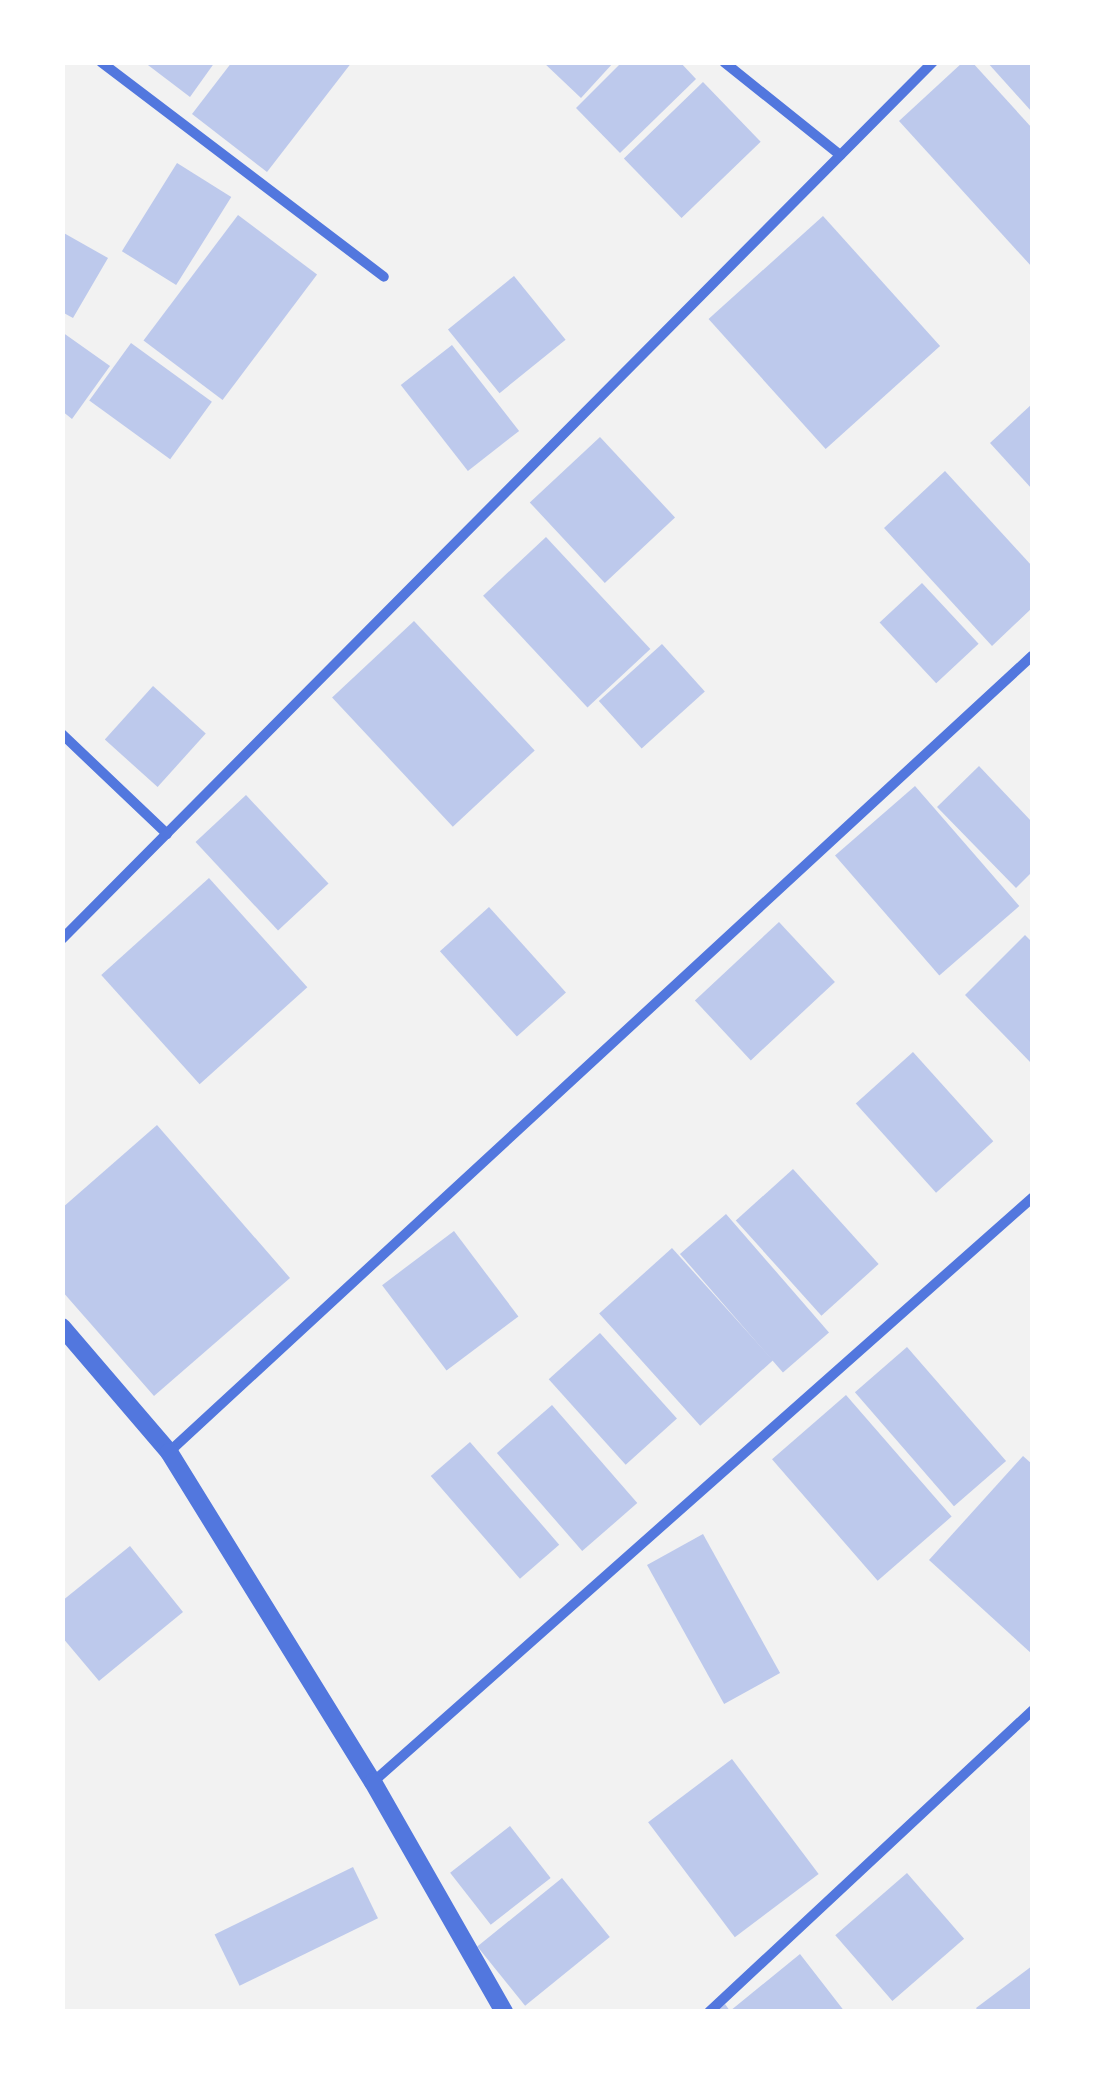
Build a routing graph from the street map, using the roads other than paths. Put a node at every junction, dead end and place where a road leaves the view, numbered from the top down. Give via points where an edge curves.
1 (101, 62) edge
2 (724, 62) edge
3 (933, 62) edge
4 (840, 155) junction
5 (384, 276) dead end
6 (1032, 656) edge
7 (62, 734) edge
8 (166, 834) junction
9 (62, 939) edge
10 (1032, 1198) edge
11 (62, 1327) edge
12 (169, 1452) junction
13 (1032, 1711) edge
14 (373, 1782) junction
15 (504, 2012) edge
16 (709, 2012) edge

1 - 5 street
2 - 4 street
3 - 4 street
4 - 8 street
6 - 12 street
7 - 8 street
8 - 9 street
10 - 14 street
11 - 12 street
12 - 14 street
13 - 16 street
14 - 15 street

